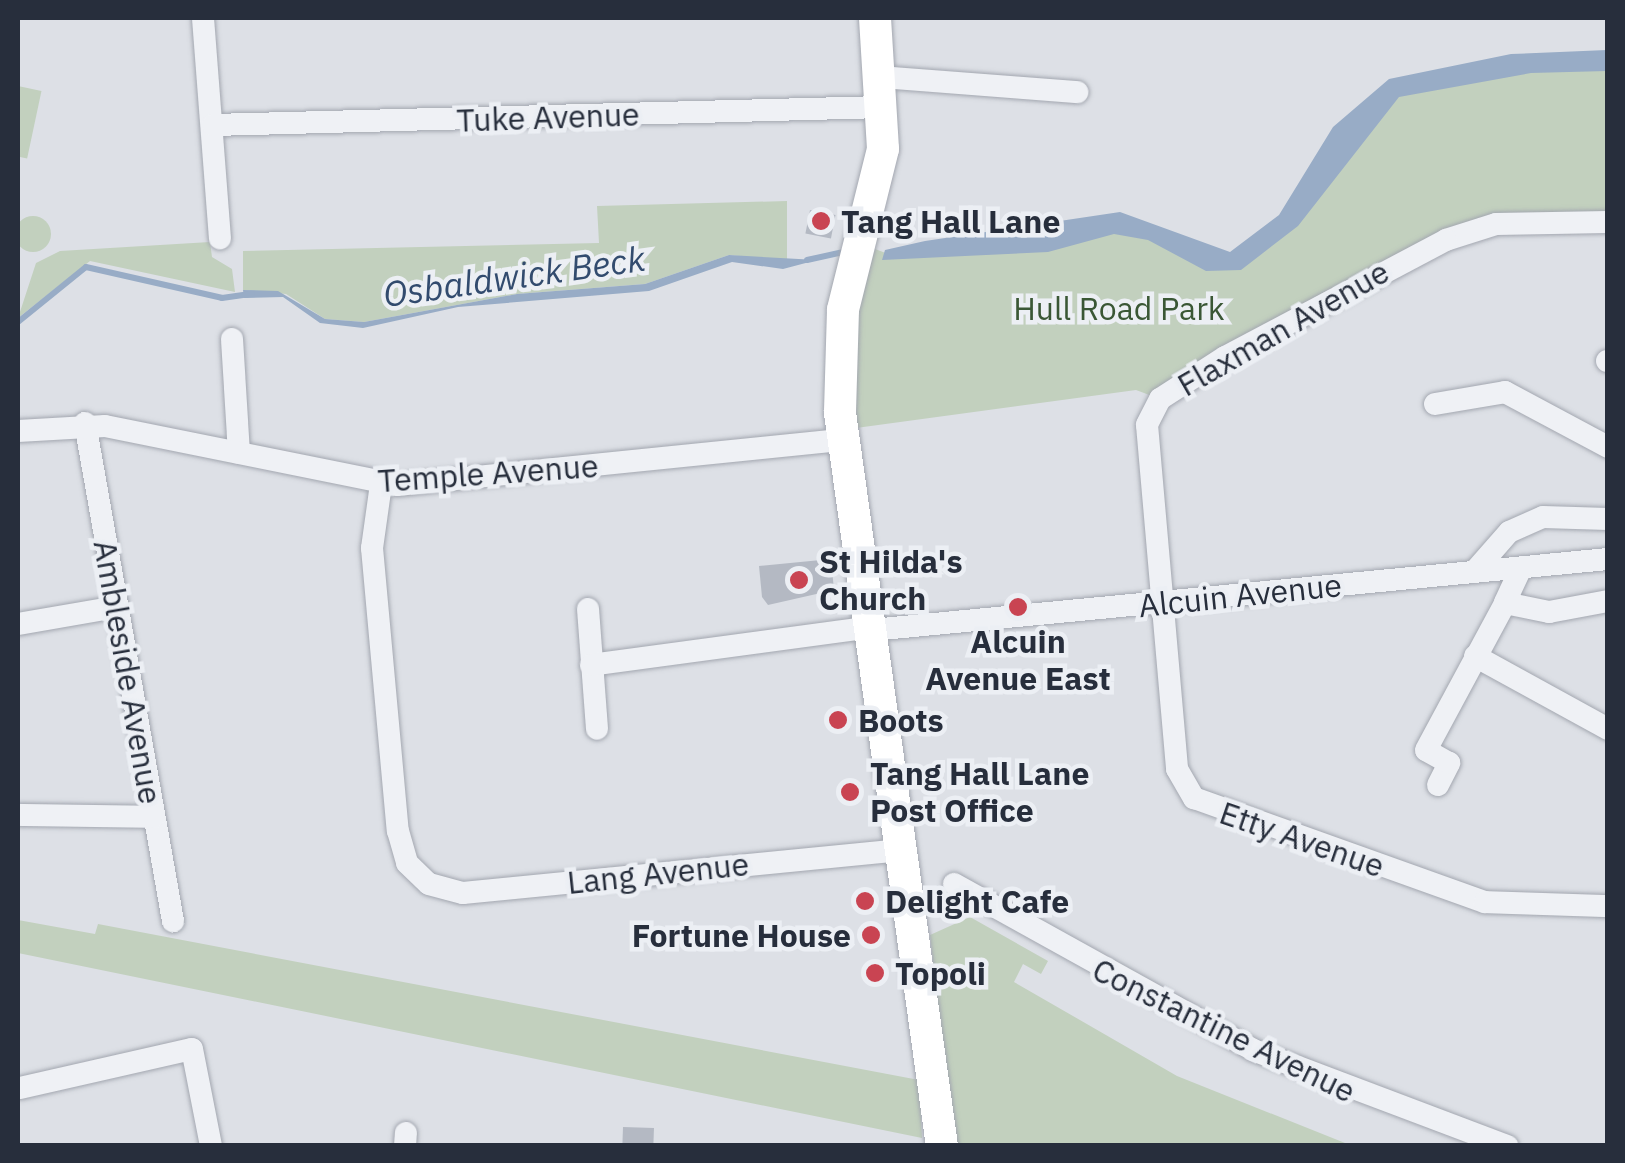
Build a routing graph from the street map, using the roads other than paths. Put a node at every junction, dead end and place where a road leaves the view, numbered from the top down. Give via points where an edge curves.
1 (204, 18) edge
2 (875, 18) edge
3 (881, 92) junction
4 (1077, 92) dead end
5 (213, 125) junction
6 (1608, 222) edge
7 (220, 238) dead end
8 (232, 340) dead end
9 (1435, 404) dead end
10 (84, 423) junction
11 (18, 431) edge
12 (843, 440) junction
13 (1608, 447) edge
14 (239, 454) junction
15 (381, 484) junction
16 (1608, 519) edge
17 (1608, 559) edge
18 (1521, 568) junction
19 (1474, 572) junction
20 (1608, 601) edge
21 (1164, 602) junction
22 (1505, 603) junction
23 (116, 607) junction
24 (588, 610) dead end
25 (18, 624) edge
26 (872, 628) junction
27 (1475, 656) junction
28 (591, 665) junction
29 (597, 729) dead end
30 (1608, 729) edge
31 (1438, 785) dead end
32 (18, 814) edge
33 (154, 817) junction
34 (904, 850) junction
35 (954, 884) dead end
36 (1608, 906) edge
37 (173, 921) dead end
38 (20, 1088) dead end
39 (211, 1146) edge
40 (942, 1146) edge
41 (1507, 1146) edge

1 - 5 street
2 - 3 street
3 - 4 street, Tuke Avenue
3 - 5 street, Tuke Avenue
3 - 12 street via 880,182 839,346
5 - 7 street
6 - 21 street, Flaxman Avenue via 1513,222 1446,240 1349,285 1160,399 1147,425
8 - 14 street
9 - 13 street via 1505,392
10 - 11 street, Temple Avenue
10 - 14 street, Temple Avenue
10 - 23 street, Ambleside Avenue
12 - 15 street, Temple Avenue
12 - 26 street
14 - 15 street, Temple Avenue
15 - 34 street, Lang Avenue via 373,562 401,849 416,874 463,893
16 - 19 street via 1543,517 1509,532
17 - 18 street, Alcuin Avenue
18 - 19 street, Alcuin Avenue
18 - 22 street
19 - 21 street, Alcuin Avenue
20 - 22 street via 1549,612
21 - 26 street, Alcuin Avenue
21 - 36 street, Etty Avenue via 1178,769 1208,808 1486,902
22 - 27 street
23 - 25 street
23 - 33 street, Ambleside Avenue
24 - 28 street
26 - 28 street, Alcuin Avenue
26 - 34 street
27 - 30 street
27 - 31 street via 1426,750 1449,762
28 - 29 street
32 - 33 street
33 - 37 street, Ambleside Avenue
34 - 40 street
35 - 41 street, Constantine Avenue via 1253,1050
38 - 39 street via 192,1049

